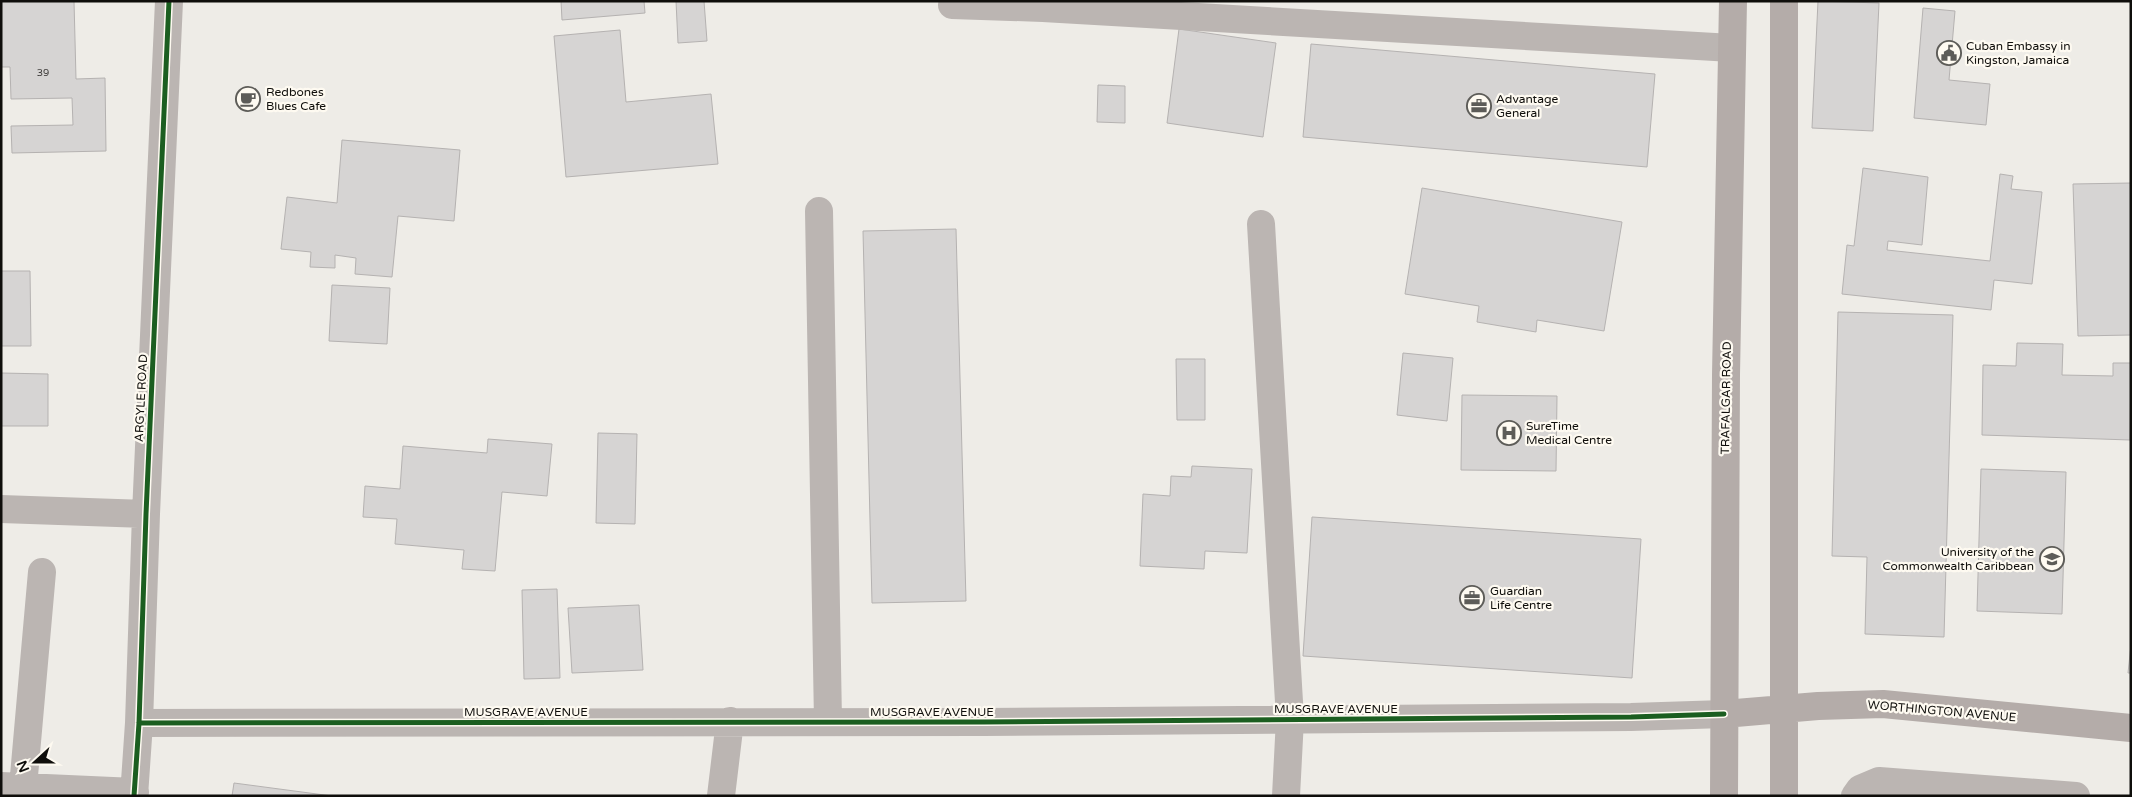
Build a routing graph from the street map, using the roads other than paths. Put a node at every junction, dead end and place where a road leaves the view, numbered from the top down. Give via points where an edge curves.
1 (169, 1) edge
2 (1733, 1) edge
3 (1784, 1) edge
4 (952, 5) dead end
5 (1732, 48) junction
6 (819, 211) dead end
7 (1261, 224) dead end
8 (1, 509) edge
9 (146, 514) junction
10 (42, 572) dead end
11 (1784, 709) junction
12 (1724, 714) junction
13 (1290, 719) junction
14 (730, 721) junction
15 (828, 721) junction
16 (139, 723) junction
17 (2131, 728) edge
18 (12, 786) edge
19 (134, 794) edge
20 (721, 796) edge
21 (1286, 796) edge
22 (1724, 796) edge
23 (1784, 796) edge
24 (1855, 796) edge
25 (2076, 796) edge

1 - 9 street, ARGYLE ROAD
2 - 5 main road, TRAFALGAR ROAD
3 - 11 main road
4 - 5 street
5 - 12 main road, TRAFALGAR ROAD
6 - 15 street
7 - 13 street
8 - 9 street
9 - 16 street, ARGYLE ROAD
10 - 18 street
11 - 12 main road, WORTHINGTON AVENUE
11 - 17 main road, WORTHINGTON AVENUE via 1883,704
11 - 23 main road
12 - 13 street, MUSGRAVE AVENUE
12 - 22 main road, TRAFALGAR ROAD
13 - 15 street, MUSGRAVE AVENUE
13 - 21 street
14 - 15 street, MUSGRAVE AVENUE
14 - 16 street, MUSGRAVE AVENUE
14 - 20 street
16 - 19 street, ARGYLE ROAD
18 - 19 street
24 - 25 street via 1860,789 1879,781

